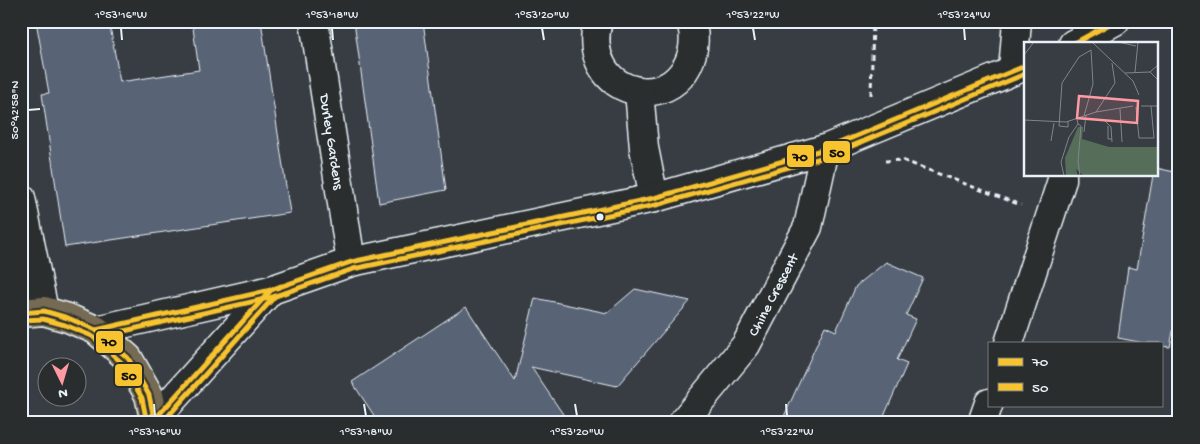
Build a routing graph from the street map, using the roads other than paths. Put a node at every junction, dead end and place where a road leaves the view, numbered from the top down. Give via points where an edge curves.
1 (314, 21) edge
2 (598, 21) edge
3 (691, 21) edge
4 (1017, 21) edge
5 (1115, 21) edge
6 (1078, 42) edge
7 (1019, 69) edge
8 (639, 91) junction
9 (825, 148) junction
10 (1062, 176) edge
11 (21, 198) edge
12 (654, 198) junction
13 (351, 262) junction
14 (271, 290) junction
15 (33, 312) edge
16 (96, 330) junction
17 (1009, 342) edge
18 (988, 406) edge
19 (155, 421) edge
20 (682, 423) edge
21 (982, 423) edge

1 - 13 street, Durley Gardens
2 - 8 street via 594,35 598,60 615,81
3 - 8 street via 695,46 686,70 665,86
4 - 7 street
5 - 6 street
7 - 9 street
8 - 12 street via 644,148
9 - 12 street
9 - 20 street, Chine Crescent via 808,226 746,345
10 - 17 street
11 - 15 street
12 - 13 street
13 - 14 street
14 - 16 street
14 - 19 street
15 - 16 main road via 68,318
16 - 19 main road via 128,358 149,395
18 - 21 street

